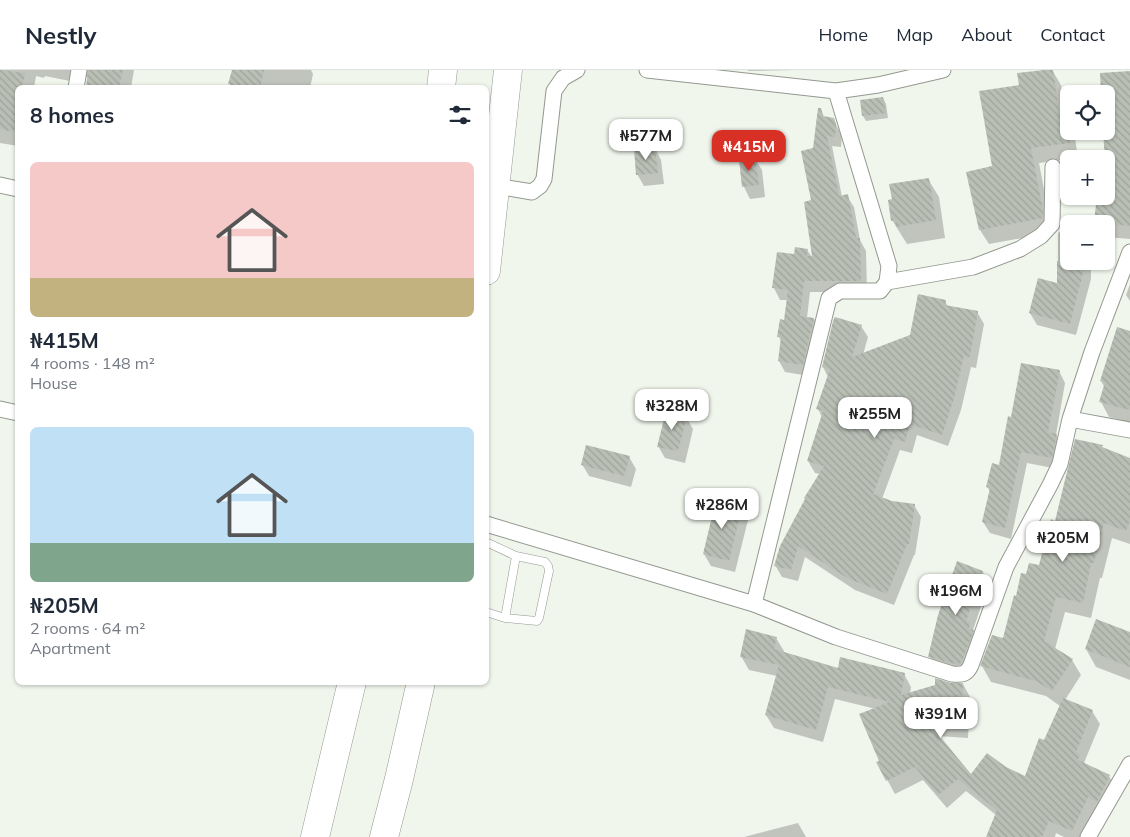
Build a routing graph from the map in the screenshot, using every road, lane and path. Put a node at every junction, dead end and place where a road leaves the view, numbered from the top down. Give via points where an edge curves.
1 (79, 70) edge
2 (443, 70) edge
3 (508, 70) edge
4 (577, 70) edge
5 (647, 70) edge
6 (943, 70) edge
7 (76, 85) edge
8 (441, 85) edge
9 (836, 91) junction
10 (1053, 167) dead end
11 (0, 185) edge
12 (496, 186) junction
13 (15, 188) edge
14 (489, 246) edge
15 (1130, 252) edge
16 (887, 282) junction
17 (0, 409) edge
18 (15, 412) edge
19 (1070, 419) junction
20 (1130, 430) edge
21 (489, 525) edge
22 (489, 543) edge
23 (516, 556) junction
24 (754, 604) junction
25 (489, 613) edge
26 (506, 618) junction
27 (351, 685) edge
28 (420, 685) edge
29 (1130, 764) edge
30 (315, 837) edge
31 (384, 837) edge
32 (1088, 837) edge

1 - 7 street
2 - 8 highway
3 - 12 highway
4 - 12 street via 563,78 554,91 544,179 540,186 532,192
5 - 9 street
6 - 9 street
9 - 16 street via 889,266
10 - 16 street via 1052,224 1041,236 1020,249 973,267
11 - 13 street
12 - 14 highway
15 - 19 street
16 - 24 street via 880,291 840,291 829,298
17 - 18 street
19 - 20 street
19 - 24 street via 1060,464 1006,566 971,665 963,675 836,636
21 - 24 street
22 - 23 lane
23 - 26 lane
23 - 26 lane via 545,562 549,571 537,621
25 - 26 lane
27 - 30 highway
28 - 31 highway
29 - 32 street

